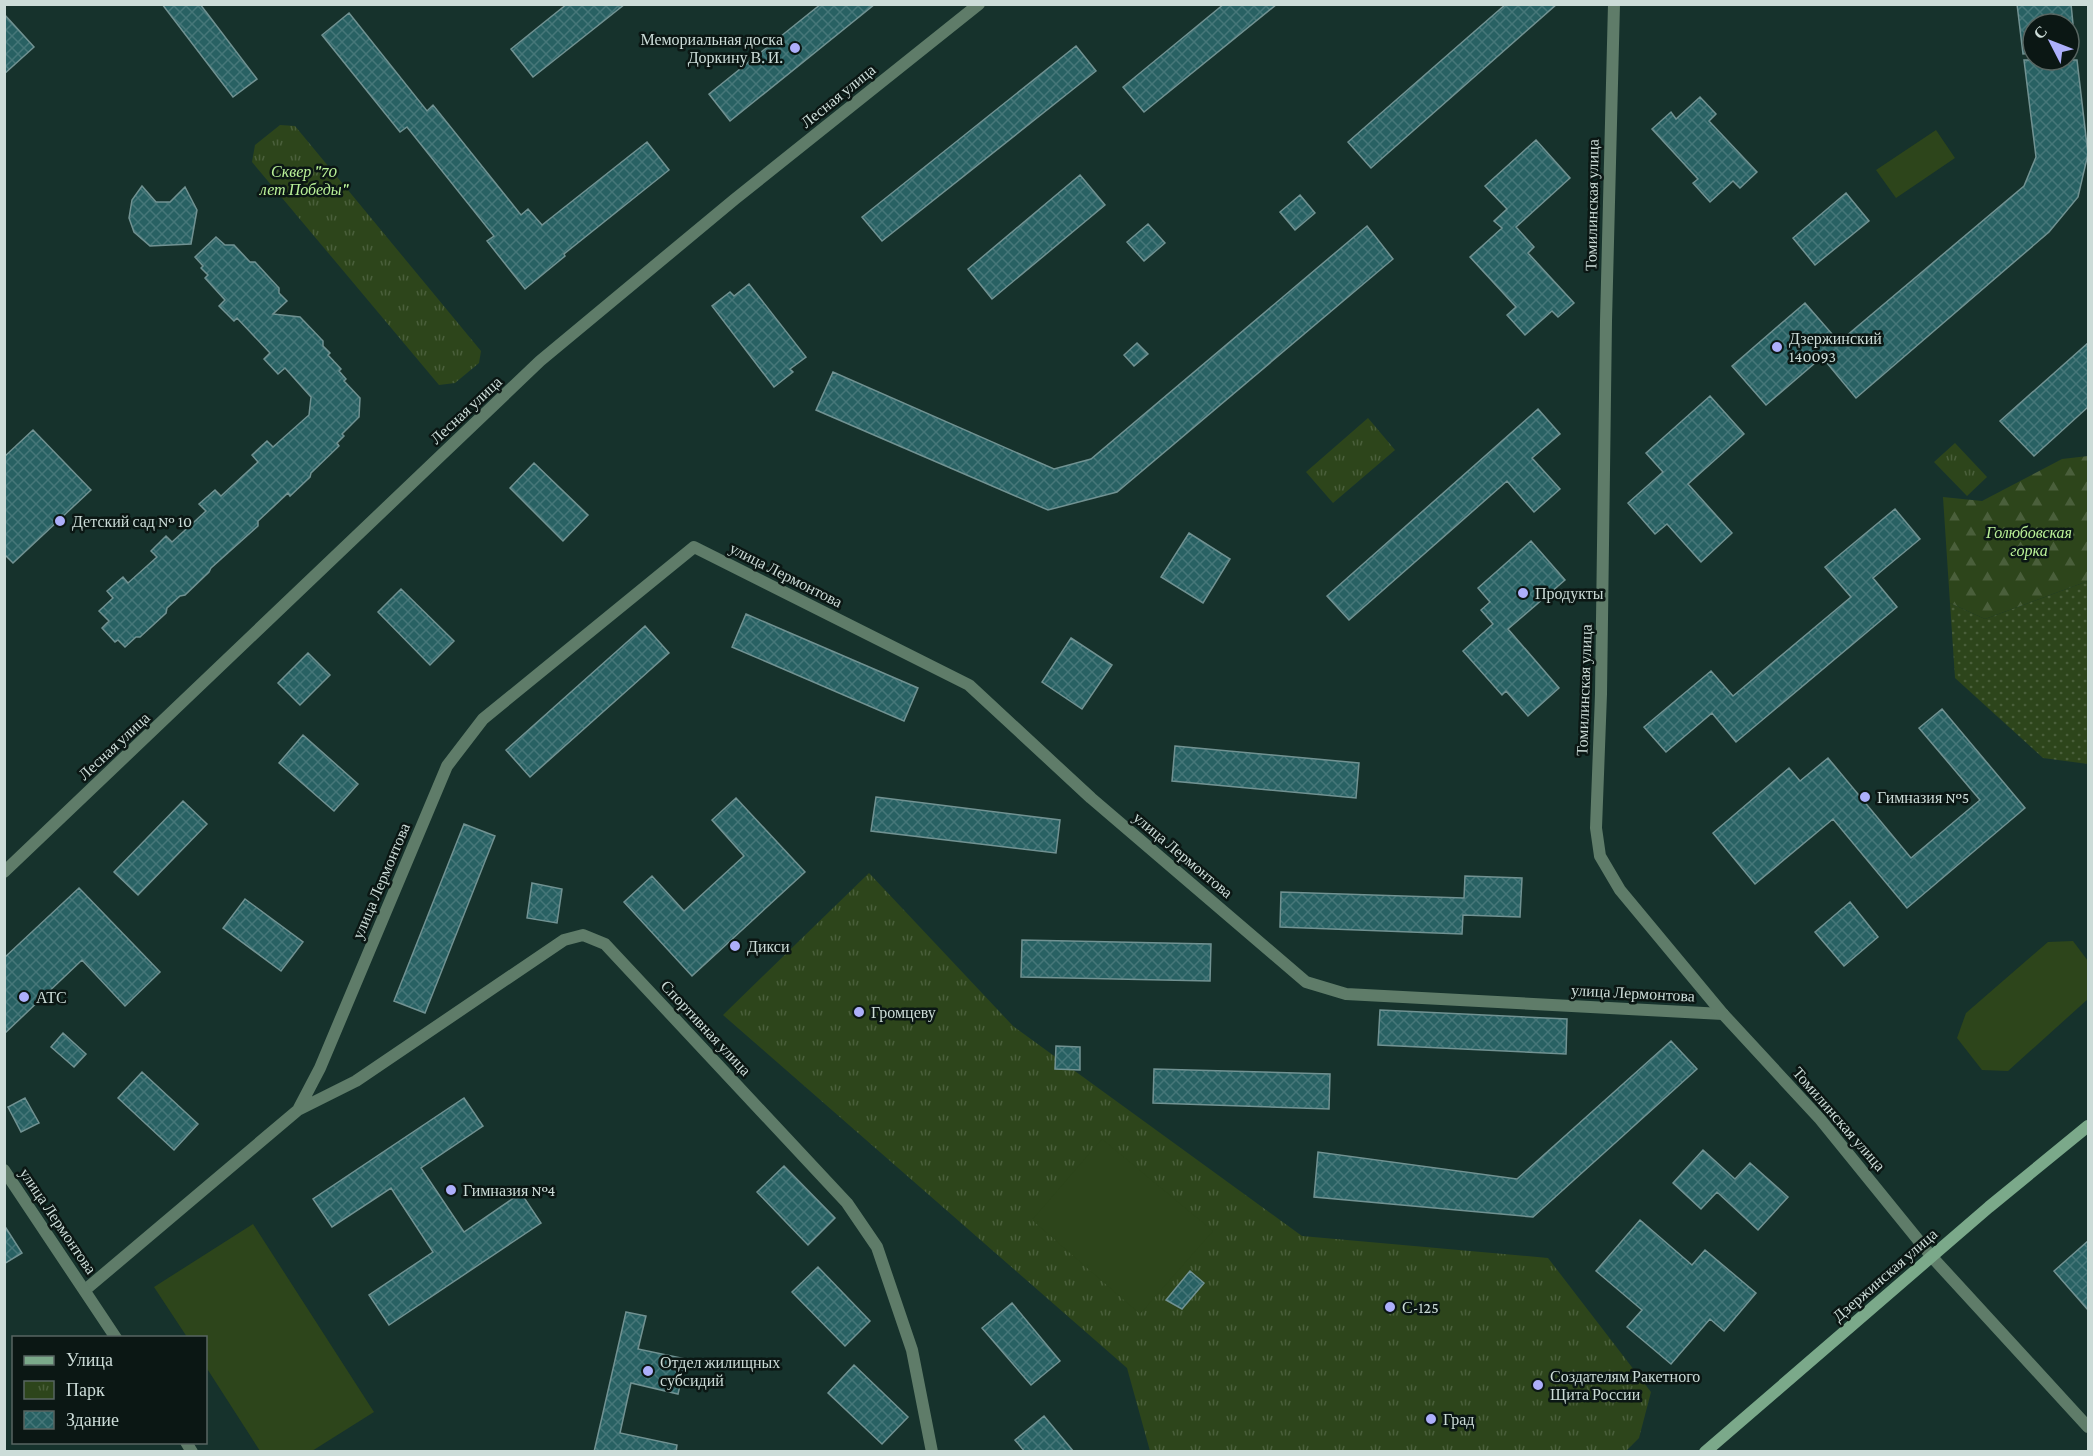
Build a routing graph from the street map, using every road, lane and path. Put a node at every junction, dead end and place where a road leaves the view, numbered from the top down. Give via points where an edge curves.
1 (979, 4) edge
2 (1614, 4) edge
3 (4, 872) edge
4 (1723, 1014) junction
5 (298, 1110) junction
6 (2088, 1126) edge
7 (4, 1170) edge
8 (1932, 1257) junction
9 (85, 1290) junction
10 (115, 1336) edge
11 (2088, 1426) edge
12 (932, 1452) edge
13 (1706, 1452) edge

1 - 3 street, Лесная улица via 540,361
2 - 4 street, Томилинская улица via 1602,694 1596,828 1600,856 1614,882
4 - 5 street, улица Лермонтова via 1346,994 1306,982 1091,798 969,685 694,547 483,719 447,766 320,1068
4 - 8 street, Томилинская улица via 1820,1119
5 - 9 street, улица Лермонтова
5 - 12 street, Спортивная улица via 356,1081 564,940 583,935 605,944 847,1203 877,1248 912,1350
6 - 8 main road, Дзержинская улица
7 - 9 street, улица Лермонтова
8 - 11 street, Томилинская улица
8 - 13 main road, Дзержинская улица
9 - 10 street, улица Лермонтова

